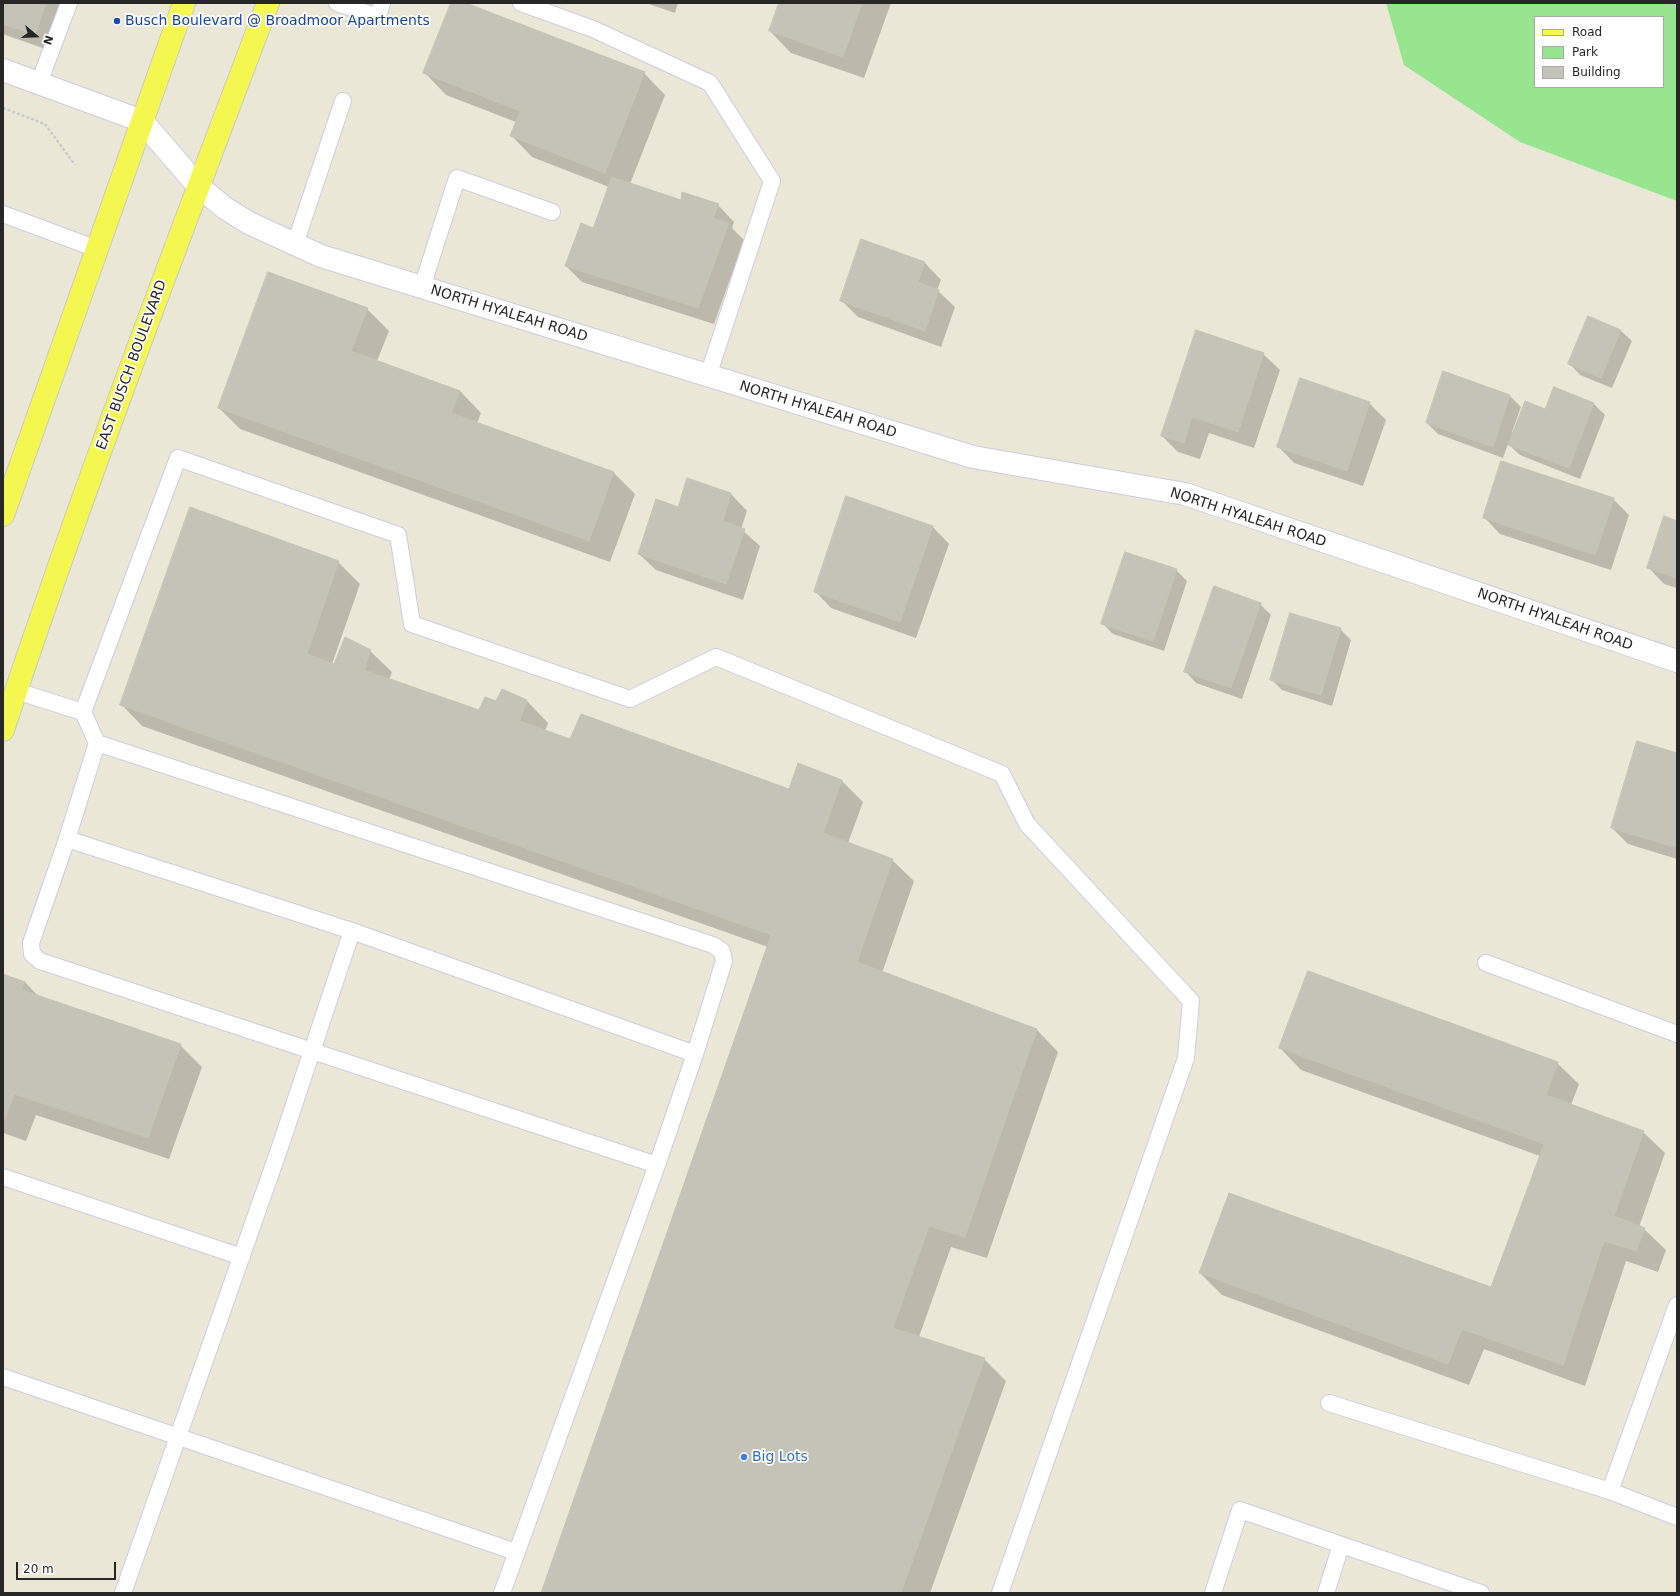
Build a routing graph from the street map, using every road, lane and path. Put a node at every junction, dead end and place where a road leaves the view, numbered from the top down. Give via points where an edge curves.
1 (68, 3) edge
2 (184, 3) edge
3 (268, 3) edge
4 (337, 3) edge
5 (382, 3) edge
6 (520, 3) edge
7 (3, 70) edge
8 (39, 83) junction
9 (343, 100) dead end
10 (3, 108) edge
11 (142, 121) junction
12 (75, 165) dead end
13 (198, 186) junction
14 (552, 212) dead end
15 (3, 214) edge
16 (295, 244) junction
17 (97, 249) junction
18 (422, 287) junction
19 (708, 376) junction
20 (3, 515) edge
21 (1677, 662) edge
22 (16, 692) junction
23 (83, 712) junction
24 (3, 730) edge
25 (97, 743) junction
26 (67, 839) junction
27 (352, 931) junction
28 (1486, 963) dead end
29 (1677, 1034) edge
30 (313, 1051) junction
31 (695, 1054) junction
32 (657, 1165) junction
33 (3, 1177) edge
34 (242, 1256) junction
35 (1677, 1305) edge
36 (3, 1377) edge
37 (1328, 1403) dead end
38 (178, 1438) junction
39 (1610, 1491) junction
40 (1677, 1517) edge
41 (1341, 1545) junction
42 (516, 1552) junction
43 (123, 1593) edge
44 (502, 1593) edge
45 (1000, 1593) edge
46 (1213, 1593) edge
47 (1326, 1593) edge
48 (1481, 1593) edge

1 - 8 lane
2 - 11 main road
3 - 13 main road, EAST BUSCH BOULEVARD
4 - 5 lane via 378,17
6 - 19 lane via 593,29 710,83 772,181
7 - 8 street, NORTH HYALEAH ROAD
8 - 11 street, NORTH HYALEAH ROAD
9 - 16 lane
10 - 12 path via 45,124
11 - 13 street, NORTH HYALEAH ROAD
11 - 17 main road
13 - 16 street, NORTH HYALEAH ROAD via 249,223
13 - 22 main road, EAST BUSCH BOULEVARD via 40,617
14 - 18 lane via 457,178
15 - 17 lane
16 - 18 street, NORTH HYALEAH ROAD via 321,256
17 - 20 main road
18 - 19 street, NORTH HYALEAH ROAD
19 - 21 street, NORTH HYALEAH ROAD via 973,458 1185,494
22 - 23 lane
22 - 24 main road, EAST BUSCH BOULEVARD
23 - 25 lane
23 - 45 lane via 178,458 398,535 412,624 630,699 716,657 1002,774 1027,824 1191,1000 1186,1058
25 - 26 lane
25 - 31 lane via 713,944 722,951 724,961
26 - 27 lane
26 - 30 lane via 31,943 32,954 40,962
27 - 30 lane
27 - 31 lane
28 - 29 lane
30 - 32 lane
30 - 34 lane
31 - 32 lane
32 - 42 lane
33 - 34 lane
34 - 38 lane
35 - 39 lane
36 - 38 lane
37 - 39 lane
38 - 42 lane
38 - 43 lane
39 - 40 lane
41 - 46 lane via 1240,1510
41 - 47 lane
41 - 48 lane
42 - 44 lane

